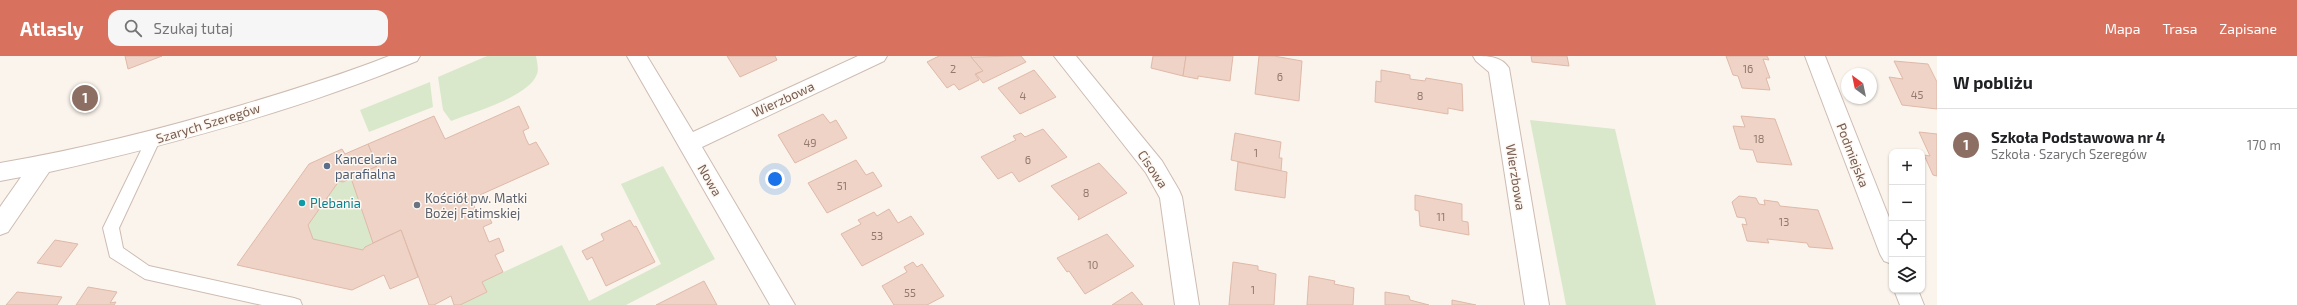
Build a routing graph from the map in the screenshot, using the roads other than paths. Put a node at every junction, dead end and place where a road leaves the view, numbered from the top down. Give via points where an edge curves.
1 (410, 56) edge
2 (637, 56) edge
3 (877, 56) edge
4 (1064, 56) edge
5 (1483, 56) edge
6 (1815, 56) edge
7 (153, 140) junction
8 (689, 143) junction
9 (42, 165) junction
10 (0, 172) edge
11 (0, 225) edge
12 (1889, 246) edge
13 (1907, 293) edge
14 (294, 305) edge
15 (783, 305) edge
16 (1187, 305) edge
17 (1537, 305) edge
18 (1912, 305) edge

1 - 7 street, Szarych Szeregów via 348,81
2 - 8 street, Nowa
3 - 8 street, Wierzbowa
4 - 16 street, Cisowa via 1154,167 1171,197
5 - 17 street, Wierzbowa via 1499,68
6 - 12 street, Podmiejska
7 - 9 street, Szarych Szeregów
7 - 14 lane via 111,228 116,252 145,272
8 - 15 street, Nowa
9 - 10 street, Szarych Szeregów
9 - 11 street
13 - 18 street

